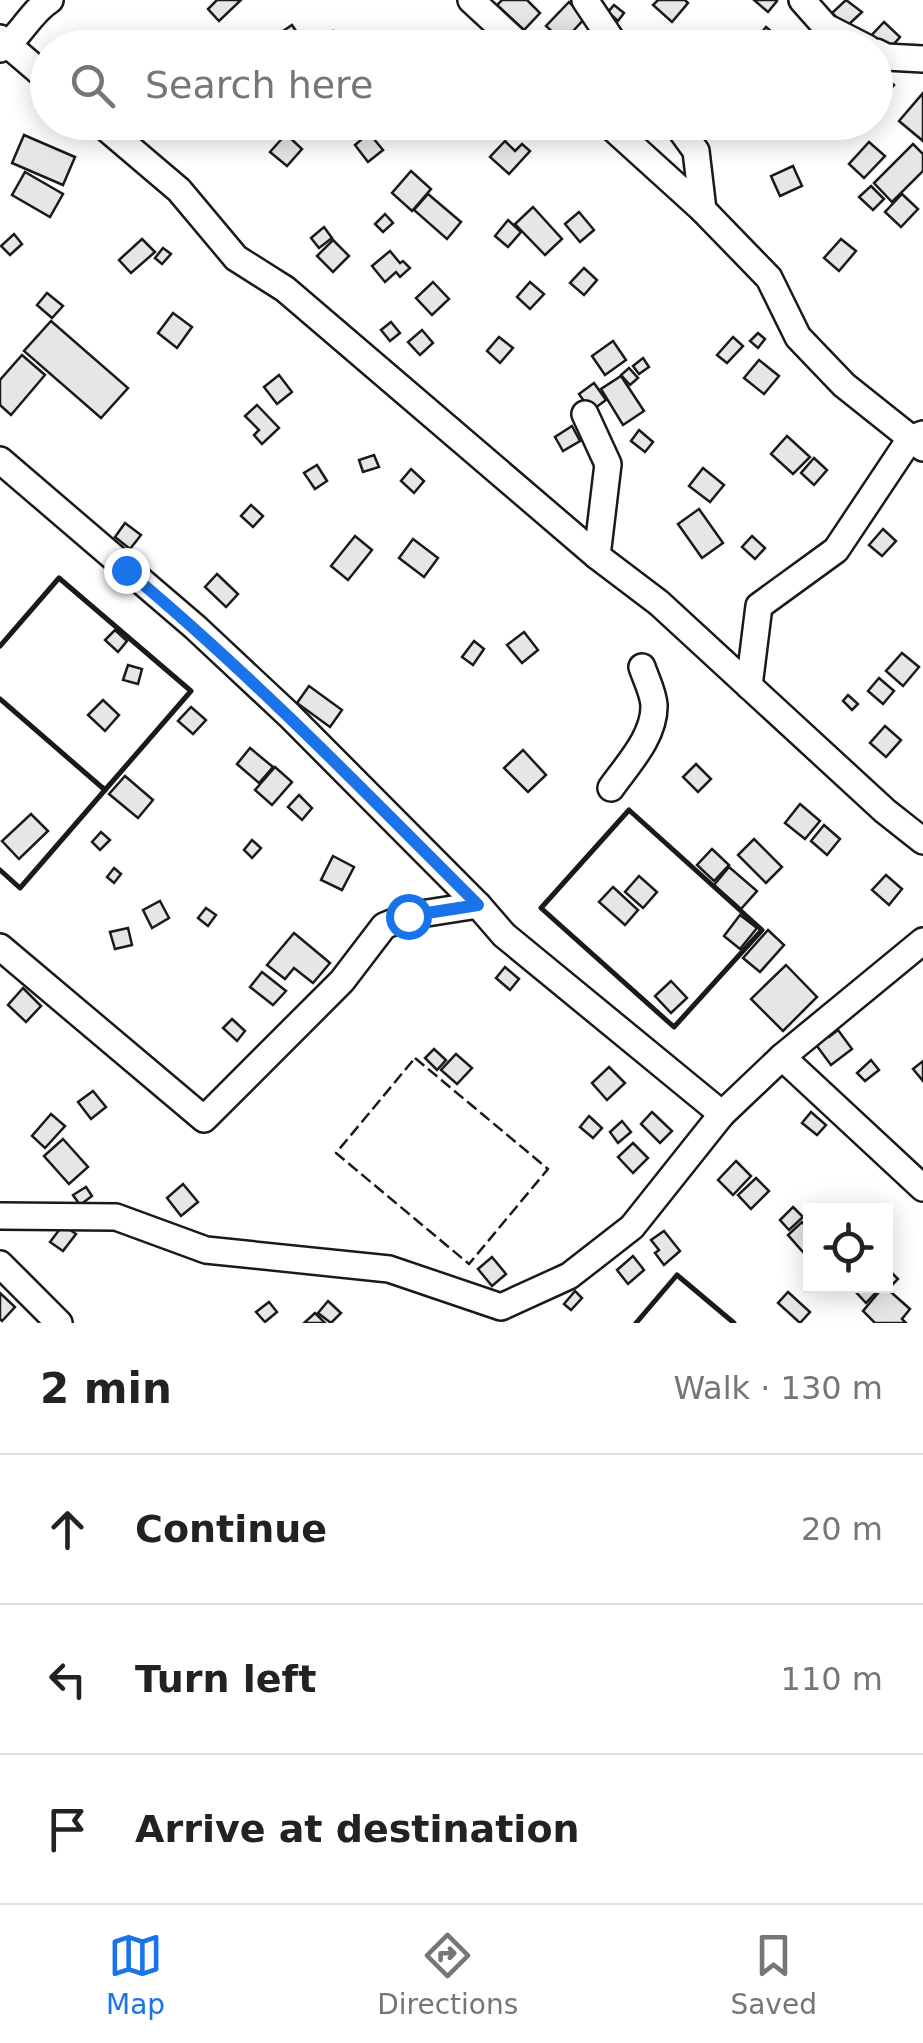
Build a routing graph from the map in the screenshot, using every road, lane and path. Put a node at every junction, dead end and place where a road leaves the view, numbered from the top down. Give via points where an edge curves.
1 (50, 0) edge
2 (470, 0) edge
3 (586, 0) edge
4 (802, 0) edge
5 (503, 30) edge
6 (605, 30) edge
7 (832, 30) edge
8 (3, 44) edge
9 (893, 57) edge
10 (923, 59) edge
11 (30, 64) edge
12 (120, 140) edge
13 (626, 140) edge
14 (688, 140) edge
15 (702, 210) junction
16 (585, 414) dead end
17 (919, 440) edge
18 (0, 460) edge
19 (597, 556) junction
20 (642, 667) dead end
21 (750, 686) junction
22 (611, 788) dead end
23 (923, 840) edge
24 (478, 905) junction
25 (923, 941) edge
26 (0, 947) edge
27 (782, 1057) junction
28 (722, 1114) junction
29 (923, 1188) edge
30 (0, 1216) edge
31 (0, 1264) edge
32 (500, 1315) edge
33 (59, 1323) edge

1 - 8 street
2 - 5 street
3 - 6 street
4 - 7 street
8 - 11 street
9 - 10 street
12 - 19 street via 179,190 236,258 285,289
13 - 15 street
14 - 15 street via 696,151
15 - 17 street via 769,278 798,337 844,385
16 - 19 street via 608,464
17 - 21 street via 836,550 759,606
18 - 24 street via 195,627
19 - 21 street
20 - 22 street via 653,718
21 - 23 street
24 - 26 street via 384,926 342,981 204,1118
24 - 28 street via 504,935
25 - 27 street
27 - 28 street
27 - 29 street
28 - 32 street via 632,1226 570,1276
30 - 32 street via 116,1217 206,1250 389,1268
31 - 33 street

